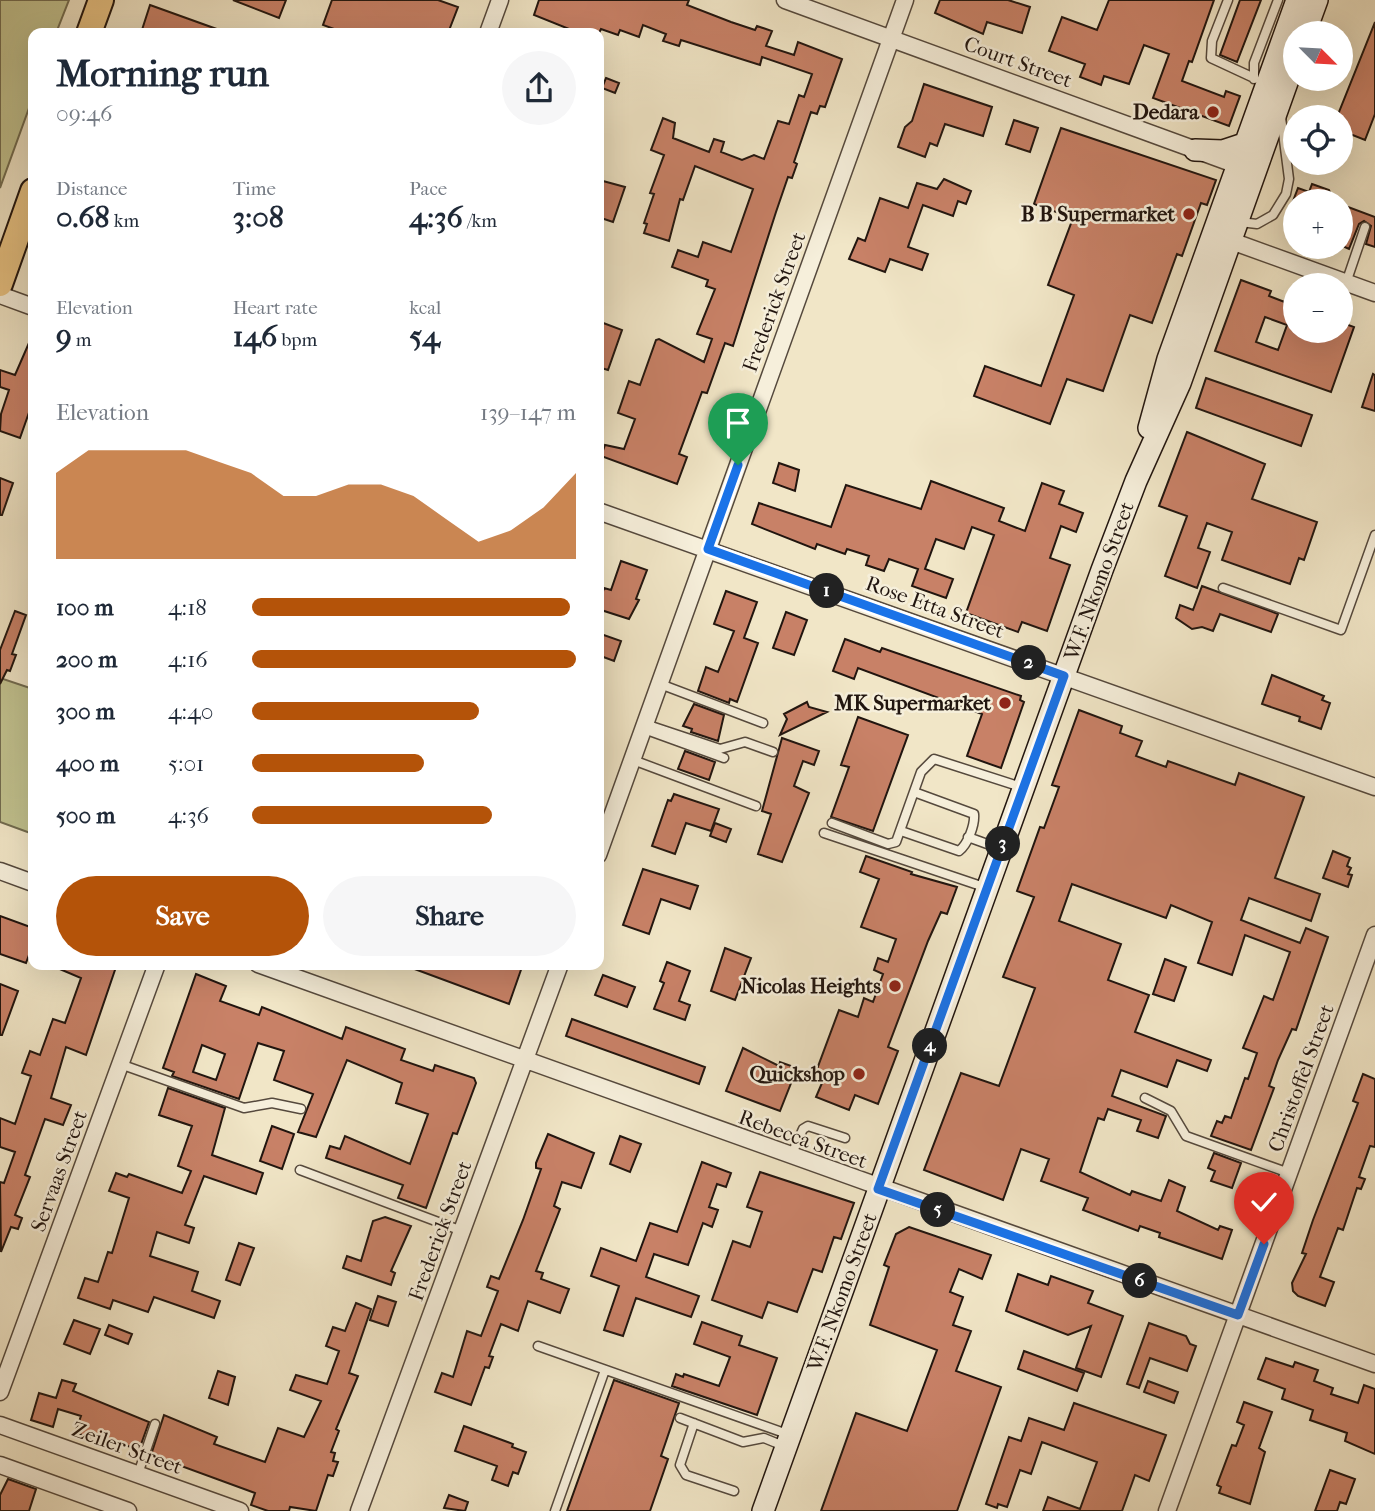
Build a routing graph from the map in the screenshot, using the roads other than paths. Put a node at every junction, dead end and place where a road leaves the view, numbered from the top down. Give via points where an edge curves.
1 (101, 0) edge
2 (500, 0) edge
3 (785, 0) edge
4 (905, 0) edge
5 (1228, 0) edge
6 (1317, 0) edge
7 (1281, 1) edge
8 (1309, 21) edge
9 (91, 28) edge
10 (490, 28) edge
11 (891, 38) junction
12 (1283, 73) edge
13 (1265, 92) junction
14 (1244, 144) junction
15 (1195, 150) junction
16 (1237, 165) junction
17 (28, 205) edge
18 (1365, 227) dead end
19 (1226, 232) junction
20 (1322, 273) edge
21 (1349, 273) edge
22 (0, 284) edge
23 (1353, 285) edge
24 (1375, 293) edge
25 (0, 295) edge
26 (28, 305) edge
27 (604, 512) edge
28 (1375, 535) edge
29 (708, 549) junction
30 (1223, 589) dead end
31 (1064, 676) junction
32 (660, 684) junction
33 (763, 723) dead end
34 (645, 727) junction
35 (773, 752) dead end
36 (724, 758) dead end
37 (633, 760) junction
38 (1375, 787) edge
39 (1024, 788) junction
40 (914, 792) junction
41 (756, 806) dead end
42 (832, 823) dead end
43 (901, 831) junction
44 (824, 833) dead end
45 (968, 837) junction
46 (604, 839) edge
47 (1001, 849) junction
48 (0, 871) edge
49 (28, 881) edge
50 (987, 888) junction
51 (1375, 935) edge
52 (155, 970) edge
53 (275, 970) edge
54 (558, 970) edge
55 (526, 1060) junction
56 (120, 1064) junction
57 (1145, 1098) dead end
58 (301, 1109) dead end
59 (845, 1139) dead end
60 (790, 1157) junction
61 (300, 1170) dead end
62 (1289, 1173) junction
63 (878, 1189) junction
64 (462, 1231) junction
65 (1238, 1315) junction
66 (538, 1346) dead end
67 (1375, 1364) edge
68 (605, 1370) junction
69 (0, 1392) edge
70 (680, 1418) dead end
71 (694, 1423) junction
72 (155, 1424) dead end
73 (0, 1425) edge
74 (788, 1441) junction
75 (0, 1465) edge
76 (138, 1474) junction
77 (734, 1491) dead end
78 (128, 1511) edge
79 (240, 1511) edge
80 (359, 1511) edge
81 (555, 1511) edge
82 (763, 1511) edge
83 (1167, 1511) edge

1 - 9 main road
2 - 10 street
3 - 11 street, Court Street
4 - 11 street, Frederick Street
5 - 13 lane via 1210,58
6 - 8 main road
7 - 13 main road, W.F. Nkomo Street
11 - 15 street, Court Street
11 - 29 street, Frederick Street
12 - 13 main road, W.F. Nkomo Street
13 - 14 main road, W.F. Nkomo Street
13 - 19 main road, W.F. Nkomo Street
13 - 19 lane via 1289,179 1286,194 1273,215
14 - 15 main road via 1223,151
14 - 16 main road, W.F. Nkomo Street
15 - 16 street, Court Street
16 - 19 main road, W.F. Nkomo Street
17 - 22 main road
18 - 21 lane
19 - 20 street
19 - 31 main road, W.F. Nkomo Street via 1168,359 1136,481
23 - 24 street
25 - 26 street
27 - 29 street, Rose Etta Street
28 - 30 lane via 1341,630
29 - 31 street, Rose Etta Street
29 - 32 street, Frederick Street
31 - 38 street, Rose Etta Street
31 - 39 main road, W.F. Nkomo Street
32 - 33 lane
32 - 34 street, Frederick Street
34 - 35 lane via 720,748 746,743
34 - 36 lane
34 - 37 street, Frederick Street
37 - 41 lane
37 - 46 street, Frederick Street
39 - 40 lane via 934,759 921,772
39 - 47 main road, W.F. Nkomo Street
40 - 43 lane
40 - 45 lane via 974,814
42 - 43 lane via 888,844 896,842
43 - 45 lane via 959,851
44 - 50 lane
45 - 47 lane
47 - 50 main road, W.F. Nkomo Street
48 - 49 street
50 - 63 main road, W.F. Nkomo Street
51 - 62 street, Christoffel Street
52 - 56 street, Servaas Street
53 - 55 street, Rebecca Street
54 - 55 street, Frederick Street
55 - 60 street, Rebecca Street
55 - 64 street, Frederick Street
56 - 58 lane via 244,1108 272,1103
56 - 69 street, Servaas Street
57 - 62 lane via 1171,1111 1186,1136
59 - 60 lane via 808,1126
60 - 63 street, Rebecca Street
61 - 64 lane
62 - 65 street, Christoffel Street
63 - 65 street, Rebecca Street
63 - 74 main road, W.F. Nkomo Street
64 - 80 street, Frederick Street
65 - 67 street, Rebecca Street
65 - 83 street, Christoffel Street
66 - 68 lane
68 - 74 lane
68 - 81 lane
70 - 71 lane
71 - 74 lane via 743,1442 764,1438
71 - 77 lane via 681,1470
72 - 76 lane
73 - 76 street, Zeiler Street
74 - 82 main road, W.F. Nkomo Street
75 - 78 street
76 - 79 street, Zeiler Street

